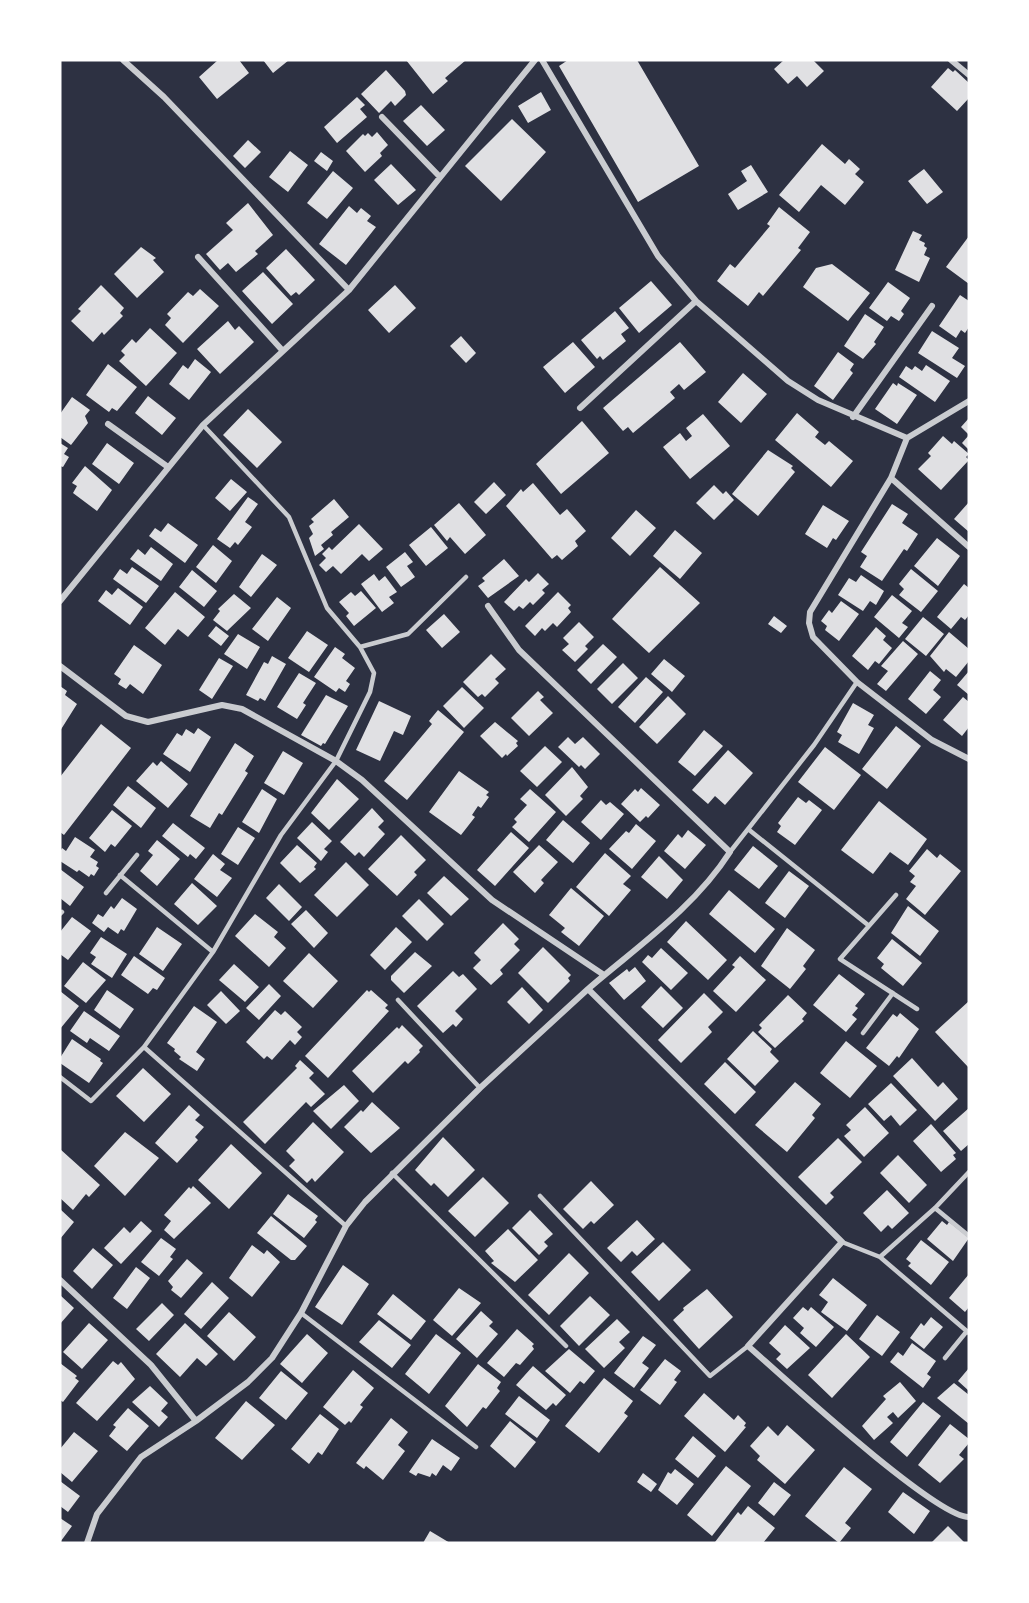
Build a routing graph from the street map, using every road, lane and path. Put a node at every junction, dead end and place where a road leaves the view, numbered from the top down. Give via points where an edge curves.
1 (123, 60) edge
2 (535, 60) edge
3 (542, 60) edge
4 (951, 60) edge
5 (969, 75) edge
6 (382, 117) dead end
7 (440, 177) junction
8 (198, 256) dead end
9 (349, 290) junction
10 (696, 301) junction
11 (932, 306) dead end
12 (282, 350) junction
13 (969, 401) edge
14 (580, 408) dead end
15 (853, 417) junction
16 (108, 424) dead end
17 (203, 425) junction
18 (907, 438) junction
19 (168, 467) junction
20 (891, 478) junction
21 (969, 547) edge
22 (466, 577) dead end
23 (60, 601) edge
24 (488, 606) dead end
25 (360, 647) junction
26 (60, 666) edge
27 (857, 682) junction
28 (969, 759) edge
29 (336, 760) junction
30 (748, 829) junction
31 (730, 852) junction
32 (137, 855) dead end
33 (120, 875) junction
34 (106, 893) dead end
35 (896, 895) dead end
36 (868, 925) junction
37 (213, 952) junction
38 (604, 975) junction
39 (588, 989) junction
40 (893, 993) junction
41 (398, 1000) dead end
42 (917, 1008) dead end
43 (863, 1034) dead end
44 (144, 1047) junction
45 (60, 1077) edge
46 (480, 1088) junction
47 (969, 1172) edge
48 (392, 1173) junction
49 (540, 1196) dead end
50 (935, 1208) junction
51 (346, 1226) junction
52 (969, 1236) edge
53 (842, 1242) junction
54 (880, 1257) junction
55 (60, 1280) edge
56 (301, 1313) junction
57 (968, 1332) edge
58 (566, 1346) dead end
59 (748, 1346) junction
60 (945, 1358) dead end
61 (196, 1421) junction
62 (476, 1447) dead end
63 (969, 1517) edge
64 (87, 1543) edge

1 - 9 street via 164,97
2 - 7 street
3 - 10 street via 658,256
4 - 5 street
6 - 7 street
7 - 9 street
8 - 12 street
9 - 12 street
10 - 14 street
10 - 15 street via 788,381
11 - 15 street
12 - 17 street
13 - 18 street
15 - 18 street
16 - 19 street
17 - 19 street
17 - 25 lane via 289,517 327,608
18 - 20 street
19 - 23 street
20 - 21 street
20 - 27 street via 810,612 808,623 813,636
22 - 25 lane via 408,634
24 - 31 street via 519,650
25 - 29 lane via 374,674 370,692
26 - 29 street via 126,716 148,722 222,705 242,709
27 - 28 street via 932,740
27 - 30 lane
29 - 37 lane via 280,835
29 - 38 street via 492,900
30 - 31 lane
30 - 36 lane
31 - 38 street via 685,908
32 - 33 lane
33 - 34 lane
33 - 37 lane
35 - 36 lane
36 - 40 lane via 840,959
37 - 44 lane
38 - 39 street
39 - 46 street
39 - 53 street
40 - 42 lane
40 - 43 lane
41 - 46 lane
44 - 45 lane via 91,1101
44 - 51 lane
46 - 48 street
47 - 50 lane
48 - 51 street
48 - 58 lane
49 - 59 lane via 710,1376
50 - 52 lane
50 - 54 lane
51 - 56 street
53 - 54 lane
53 - 59 street
54 - 57 lane
55 - 61 street via 152,1365
56 - 61 street via 272,1358 249,1382
56 - 62 lane
57 - 60 lane
59 - 63 street via 877,1458 948,1512
61 - 64 street via 141,1457 97,1514

